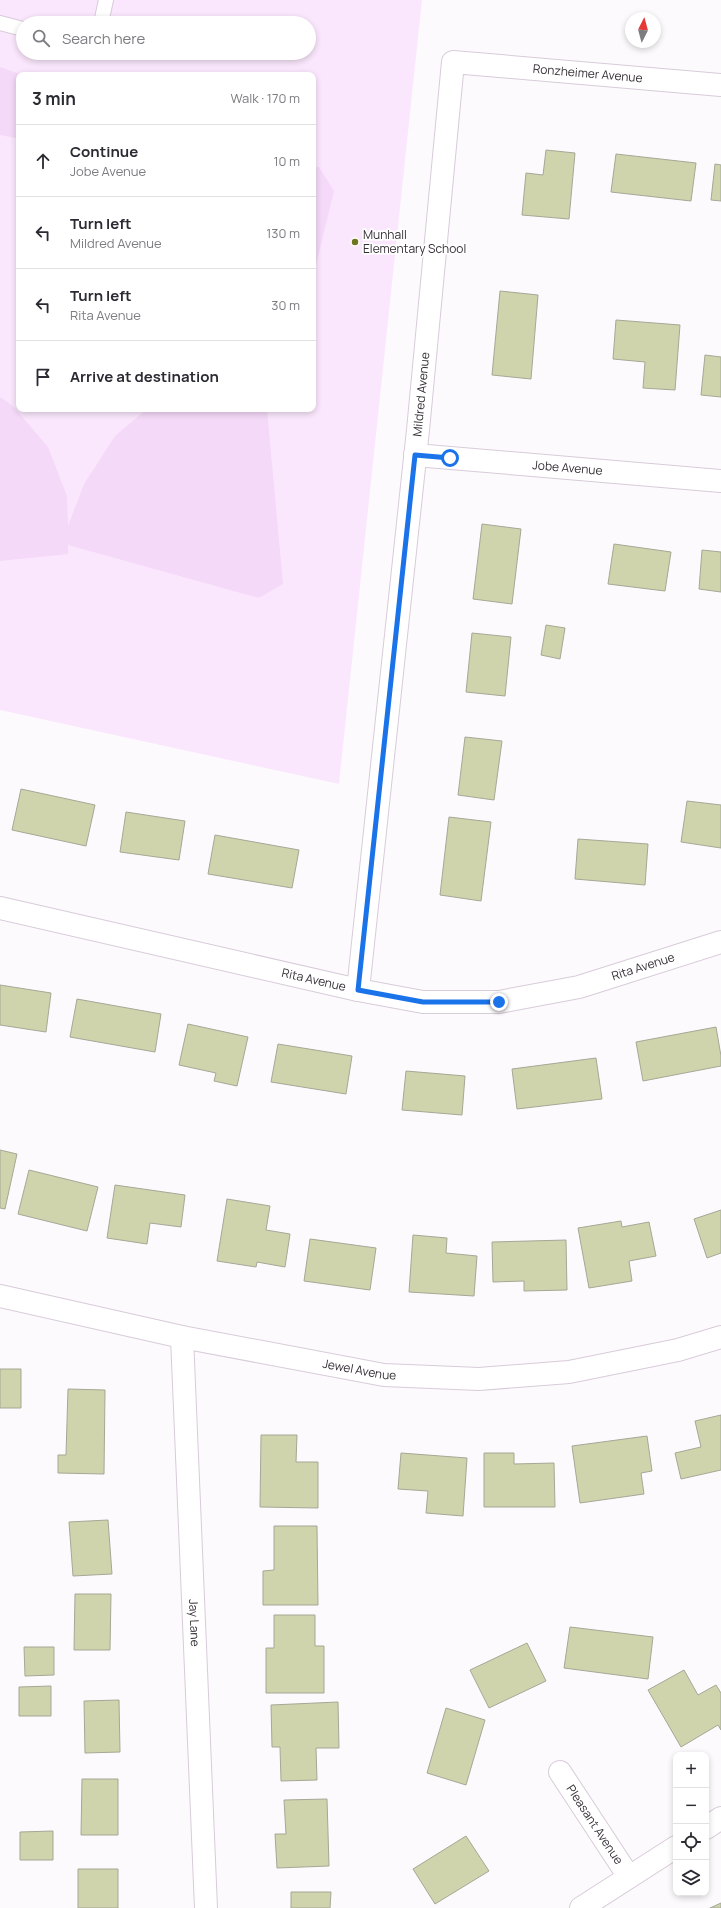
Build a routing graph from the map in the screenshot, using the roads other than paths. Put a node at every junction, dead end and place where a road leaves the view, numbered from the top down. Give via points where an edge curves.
1 (106, 0) edge
2 (103, 16) edge
3 (0, 23) edge
4 (16, 27) edge
5 (453, 62) joint
6 (721, 85) edge
7 (415, 455) junction
8 (721, 481) edge
9 (0, 908) edge
10 (721, 942) edge
11 (358, 990) junction
12 (0, 1296) edge
13 (182, 1337) junction
14 (721, 1337) edge
15 (560, 1772) dead end
16 (721, 1818) edge
17 (709, 1826) edge
18 (673, 1849) edge
19 (629, 1878) junction
20 (206, 1908) edge
21 (581, 1908) edge

1 - 2 lane
3 - 4 lane
5 - 6 street, Ronzheimer Avenue
5 - 7 street, Mildred Avenue
7 - 8 street, Jobe Avenue
7 - 11 street, Mildred Avenue
9 - 11 street, Rita Avenue
10 - 11 street, Rita Avenue via 579,987 499,1002 423,1002
12 - 13 street, Jewel Avenue
13 - 14 street, Jewel Avenue via 384,1375 479,1379 569,1372 678,1350
13 - 20 street, Jay Lane
15 - 19 street, Pleasant Avenue
16 - 17 street
18 - 19 street, Pleasant Avenue
19 - 21 street, Pleasant Avenue

